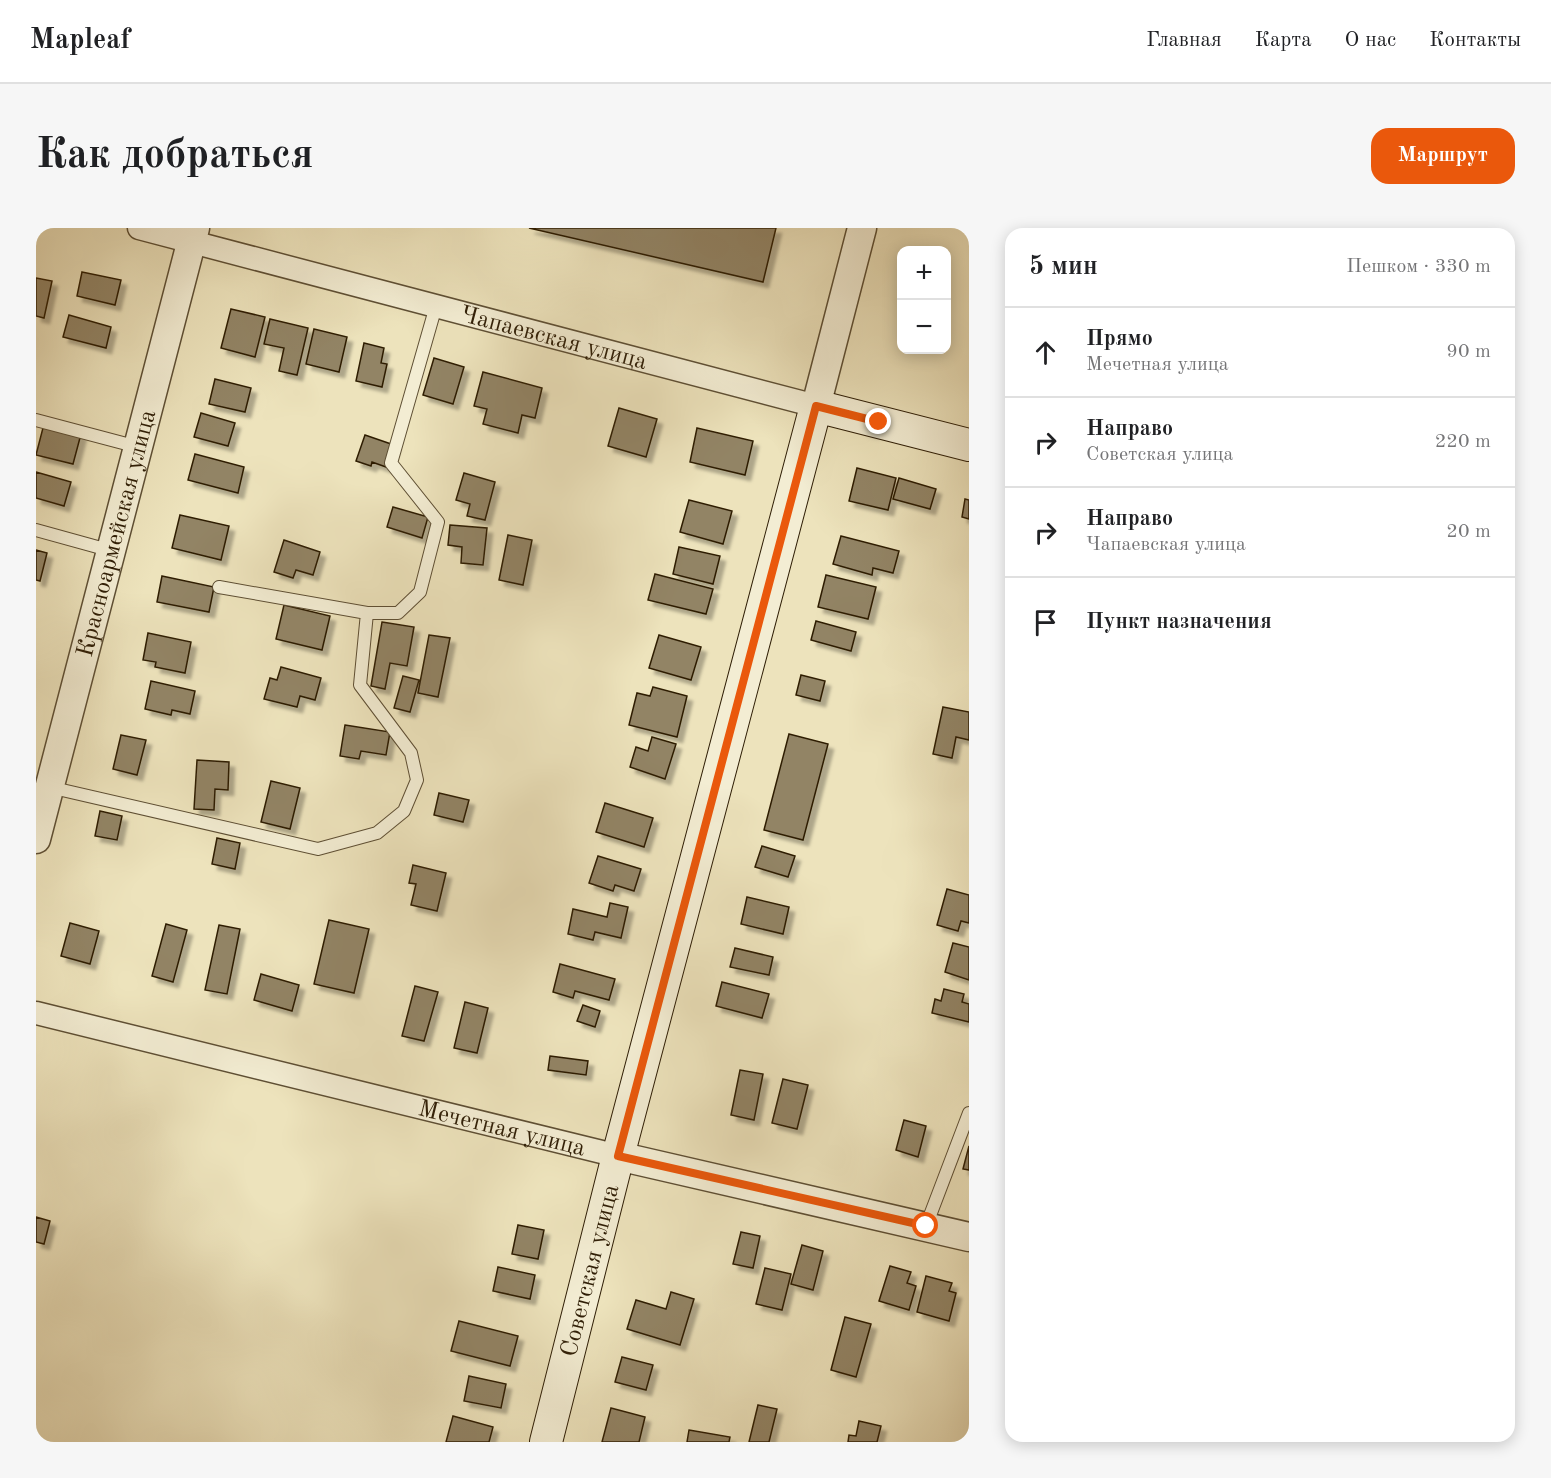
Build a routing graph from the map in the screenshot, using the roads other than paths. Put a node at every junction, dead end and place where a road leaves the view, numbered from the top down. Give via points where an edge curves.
1 (139, 228) edge
2 (862, 228) edge
3 (193, 235) edge
4 (436, 306) junction
5 (816, 406) junction
6 (36, 420) edge
7 (969, 445) edge
8 (139, 447) junction
9 (36, 530) edge
10 (112, 551) junction
11 (219, 587) dead end
12 (368, 613) junction
13 (43, 785) edge
14 (36, 838) edge
15 (36, 1013) edge
16 (969, 1113) edge
17 (618, 1156) junction
18 (926, 1226) junction
19 (969, 1237) edge
20 (546, 1442) edge

1 - 3 street, Чапаевская улица
2 - 5 street, Советская улица
3 - 4 street, Чапаевская улица
3 - 8 street, Красноармейская улица
4 - 5 street, Чапаевская улица
4 - 12 lane via 391,463 438,522 420,592 398,613
5 - 7 main road, Чапаевская улица
5 - 17 main road, Советская улица
6 - 8 lane
8 - 10 street, Красноармейская улица
9 - 10 lane
10 - 13 street, Красноармейская улица
11 - 12 lane
12 - 13 lane via 360,686 411,753 417,780 405,811 377,832 318,849
13 - 14 street, Красноармейская улица
15 - 17 street, Мечетная улица
16 - 18 lane
17 - 18 street, Мечетная улица
17 - 20 main road, Советская улица
18 - 19 street, Мечетная улица

